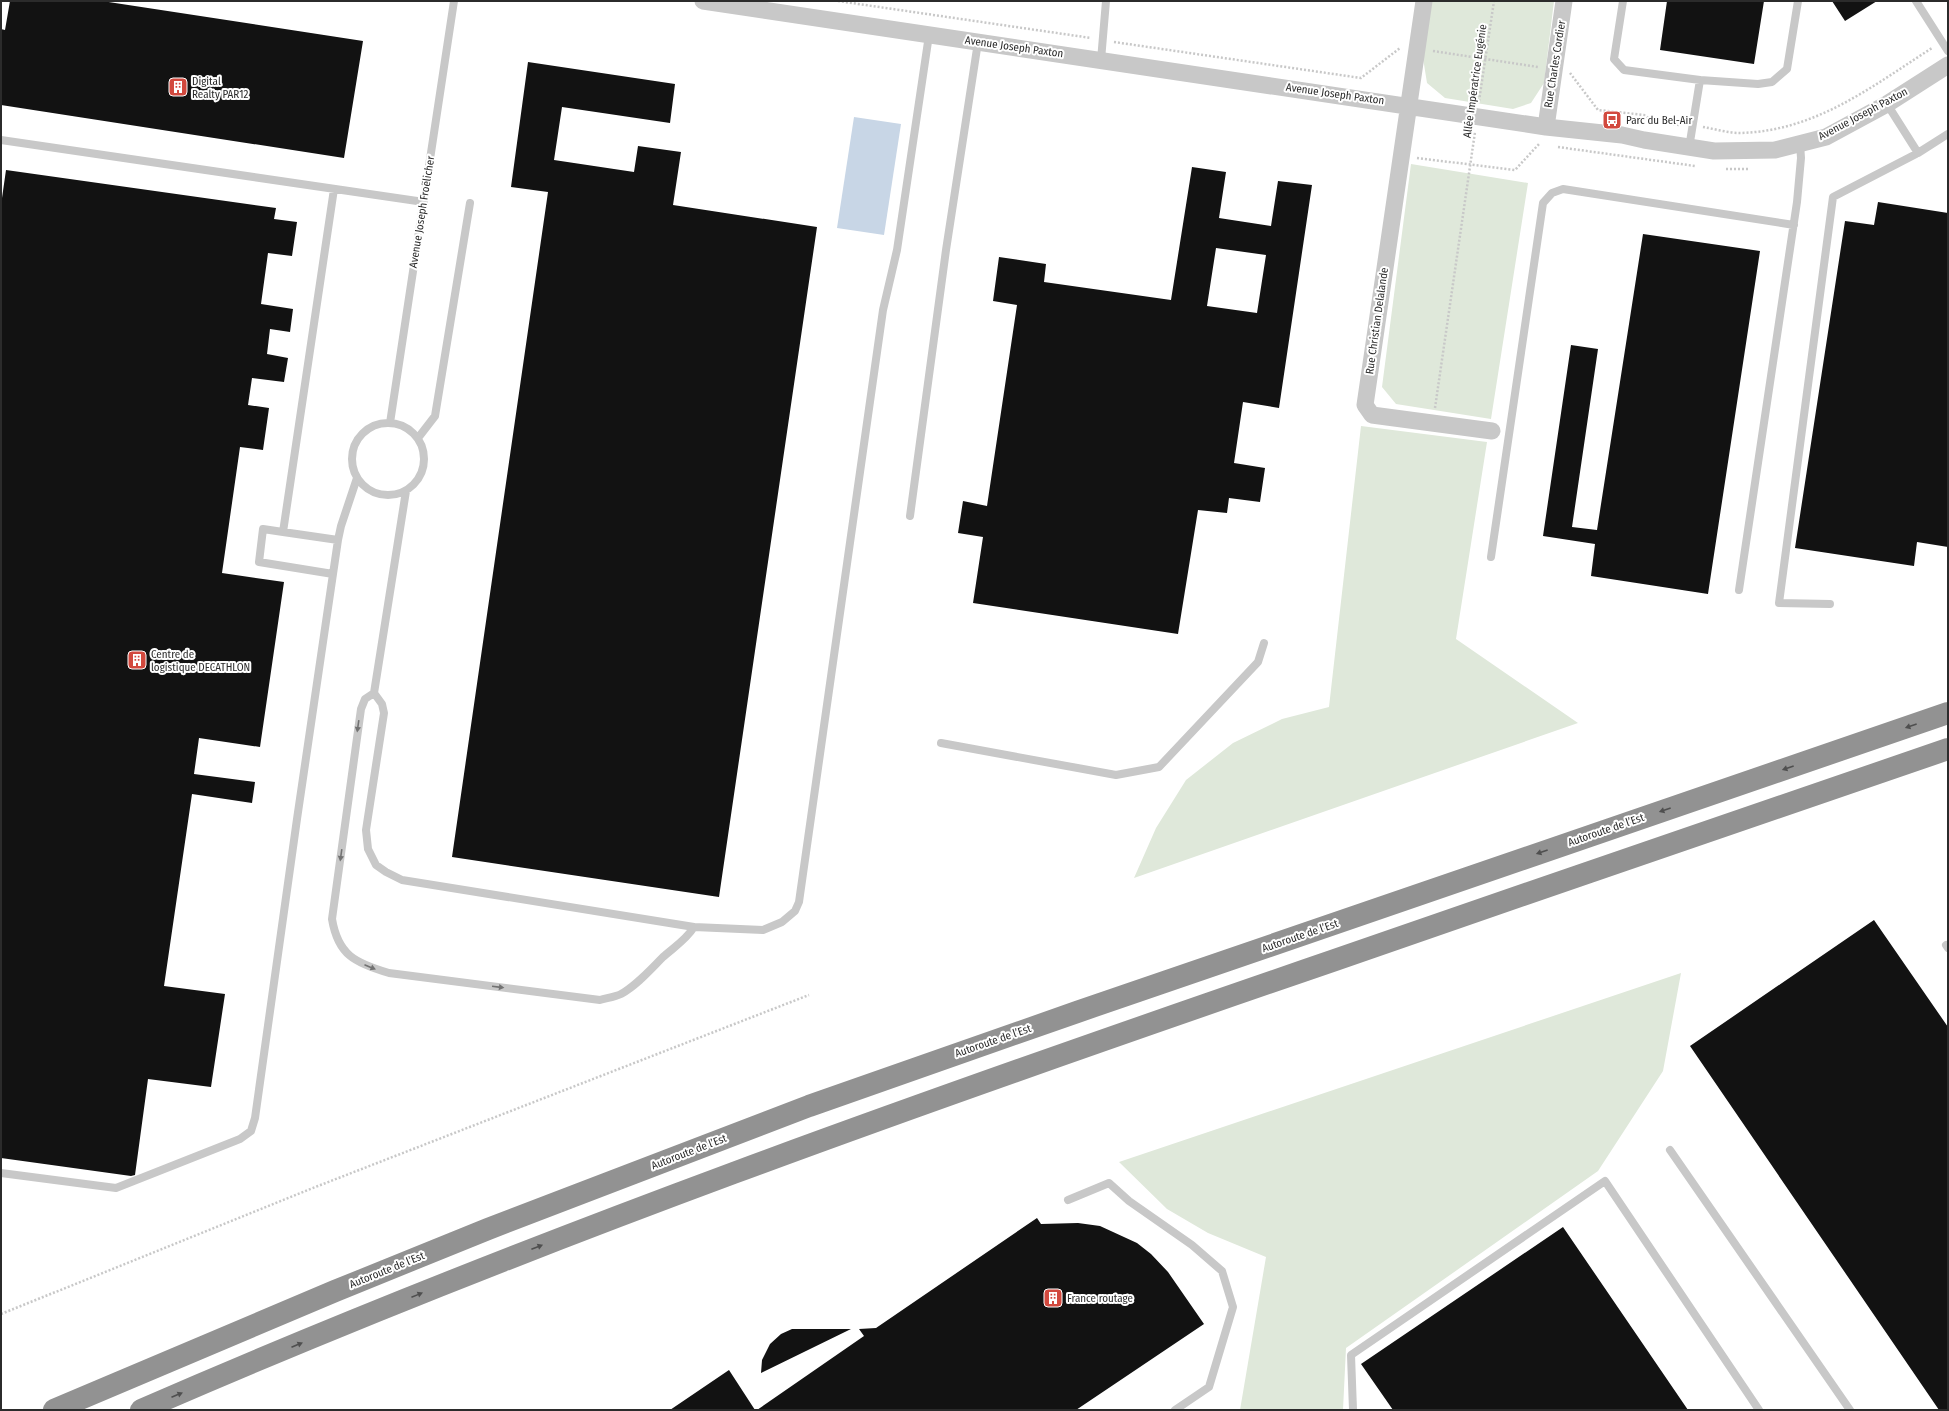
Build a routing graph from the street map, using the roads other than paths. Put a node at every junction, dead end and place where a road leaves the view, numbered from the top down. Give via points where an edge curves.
1 (454, 1) edge
2 (703, 1) edge
3 (1106, 1) edge
4 (1424, 1) edge
5 (1564, 1) edge
6 (1622, 1) edge
7 (1798, 1) edge
8 (1916, 1) edge
9 (929, 35) junction
10 (978, 42) junction
11 (1948, 51) edge
12 (1101, 60) junction
13 (1948, 65) edge
14 (1700, 80) junction
15 (1887, 104) junction
16 (1409, 105) junction
17 (1546, 127) junction
18 (1948, 134) edge
19 (1, 140) edge
20 (1800, 144) junction
21 (1689, 148) junction
22 (1918, 153) junction
23 (334, 188) junction
24 (424, 202) junction
25 (470, 203) dead end
26 (1794, 225) junction
27 (390, 423) junction
28 (1492, 431) joint
29 (1509, 434) junction
30 (418, 438) junction
31 (357, 478) junction
32 (406, 491) junction
33 (910, 516) dead end
34 (283, 532) junction
35 (338, 540) junction
36 (1491, 557) dead end
37 (333, 574) junction
38 (1739, 590) dead end
39 (1830, 604) dead end
40 (1264, 643) dead end
41 (374, 693) junction
42 (1948, 713) edge
43 (941, 743) dead end
44 (1948, 749) edge
45 (694, 927) junction
46 (1670, 1150) dead end
47 (1, 1173) edge
48 (1068, 1200) dead end
49 (54, 1410) edge
50 (141, 1410) edge
51 (1175, 1410) edge
52 (1353, 1410) edge
53 (1758, 1410) edge
54 (1850, 1410) edge

1 - 24 lane, Avenue Joseph Froëlicher
2 - 9 street, Avenue Joseph Paxton
3 - 12 lane
4 - 16 street
5 - 17 street, Rue Charles Cordier
6 - 14 lane via 1614,59 1618,65 1624,70
7 - 14 lane via 1787,69 1782,75 1772,82 1758,84
8 - 11 lane
9 - 10 street, Avenue Joseph Paxton
9 - 45 lane via 897,250 882,318 799,902 794,912 782,922 763,930
10 - 12 street, Avenue Joseph Paxton
10 - 33 lane via 946,250
12 - 16 street, Avenue Joseph Paxton
13 - 15 street, Avenue Joseph Paxton
14 - 21 lane
15 - 20 street, Avenue Joseph Paxton via 1826,137
15 - 22 lane
16 - 17 street, Avenue Joseph Paxton
16 - 28 street, Rue Christian Delalande via 1365,405 1372,415
17 - 21 street, Avenue Joseph Paxton via 1622,135
18 - 22 lane
19 - 23 lane
20 - 21 street, Avenue Joseph Paxton via 1775,150 1714,151
20 - 26 lane via 1802,158
22 - 39 lane via 1833,197 1779,603
23 - 24 lane
23 - 34 lane
24 - 27 lane, Avenue Joseph Froëlicher
25 - 30 lane via 435,416
26 - 29 lane via 1563,189 1552,193 1543,203
26 - 38 lane
27 - 30 lane via 405,428
27 - 31 lane via 368,428 360,436 352,456 352,468
28 - 29 lane
29 - 36 lane
30 - 32 lane via 423,449 422,473 416,483
31 - 32 lane via 364,487 384,496
31 - 35 lane
32 - 41 lane
34 - 35 lane
34 - 37 lane via 263,529 259,562
35 - 37 lane
37 - 47 lane via 296,819 260,1088 251,1131 240,1139 116,1188
40 - 43 lane via 1258,662 1159,767 1116,775
41 - 45 lane via 382,704 384,713 366,830 368,849 376,865 402,880 422,884 532,899
41 -> 45 lane via 365,699 361,709 332,919 341,947 353,958 370,968 389,973 600,1000 620,994 640,980 680,944
42 -> 49 highway, Autoroute de l’Est via 809,1106 349,1285
50 -> 44 highway via 536,1247 817,1141 1097,1041
46 - 54 lane
48 - 51 lane via 1109,1183 1222,1271 1233,1307 1209,1387
52 - 53 lane via 1351,1355 1605,1182

